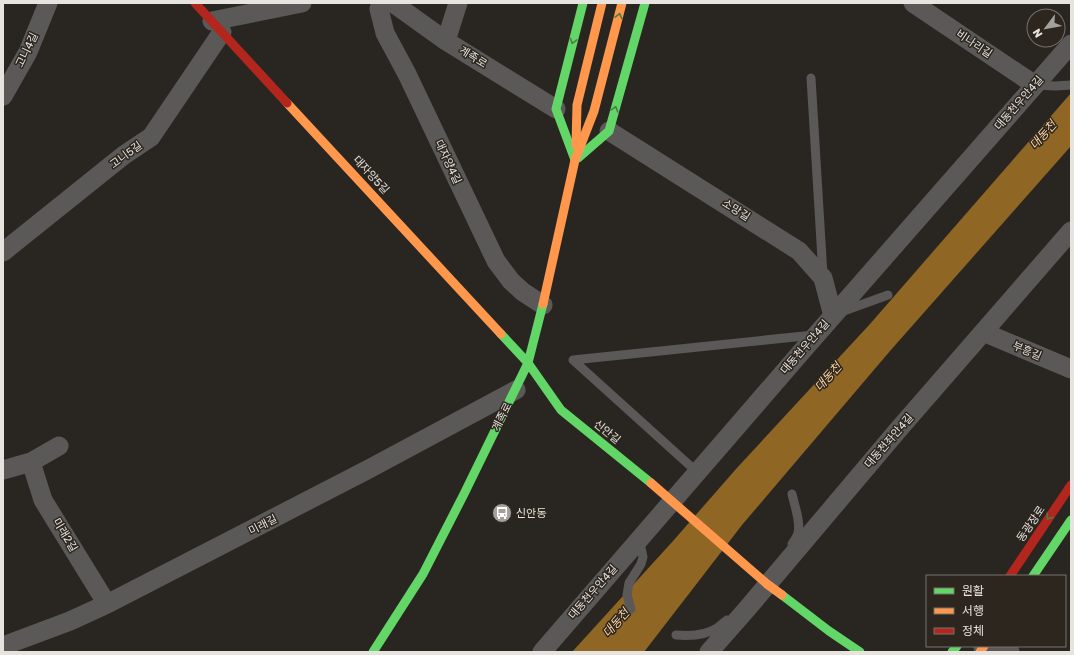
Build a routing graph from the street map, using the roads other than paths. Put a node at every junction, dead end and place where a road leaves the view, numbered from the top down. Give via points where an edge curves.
1 (48, 3) edge
2 (195, 3) edge
3 (302, 3) edge
4 (381, 3) edge
5 (393, 3) edge
6 (458, 3) edge
7 (583, 3) edge
8 (602, 3) edge
9 (622, 3) edge
10 (645, 3) edge
11 (913, 3) edge
12 (217, 27) junction
13 (446, 41) junction
14 (1071, 44) edge
15 (811, 78) dead end
16 (1034, 85) junction
17 (1071, 85) edge
18 (3, 96) edge
19 (556, 109) junction
20 (609, 131) junction
21 (575, 160) junction
22 (1071, 231) edge
23 (3, 252) edge
24 (823, 278) junction
25 (888, 295) dead end
26 (543, 305) junction
27 (834, 314) junction
28 (983, 332) junction
29 (816, 335) junction
30 (528, 363) junction
31 (1071, 369) edge
32 (516, 390) junction
33 (59, 446) dead end
34 (31, 462) junction
35 (3, 470) edge
36 (697, 472) junction
37 (1071, 485) edge
38 (792, 494) dead end
39 (677, 505) junction
40 (1071, 520) edge
41 (639, 539) junction
42 (1011, 575) edge
43 (1034, 575) edge
44 (764, 582) junction
45 (107, 604) junction
46 (631, 609) dead end
47 (746, 610) junction
48 (676, 635) dead end
49 (3, 646) edge
50 (982, 649) edge
51 (373, 652) edge
52 (542, 652) edge
53 (709, 652) edge
54 (860, 652) edge
55 (1010, 652) edge

1 - 18 street, 고니4길 via 28,52
2 - 12 main road, 대자양5길
3 - 12 street
4 - 26 street, 대자양4길 via 379,9 385,33 496,261 517,287
5 - 13 street, 계족로
6 - 13 street
7 -> 19 main road
8 - 21 main road, 계족로 via 577,105
21 -> 9 main road, 계족로 via 594,111
20 -> 10 main road
11 - 16 street, 비나리길
12 - 23 street, 고니5길 via 151,137 124,155
12 - 30 main road, 대자양5길
13 - 19 street, 계족로
14 - 16 street, 대동천우안4길
15 - 24 lane
16 - 17 lane
16 - 27 street, 대동천우안4길
19 - 21 main road
20 - 21 main road
20 - 24 street, 소망길 via 799,251
21 - 26 main road, 계족로
22 - 28 street, 대동천좌안4길
24 - 27 street, 소망길
25 - 27 lane
26 - 30 main road, 계족로
27 - 29 street, 대동천우안4길
28 - 31 street, 부흥길
28 - 44 street, 대동천좌안4길
29 - 36 street, 대동천우안4길
29 - 36 lane via 573,360
30 - 32 main road, 계족로
30 - 39 main road, 신안길 via 561,410
32 - 45 street, 미래길 via 360,474
32 - 51 main road, 계족로 via 423,574
33 - 34 street
34 - 35 street
34 - 45 street, 미래2길 via 43,500
36 - 39 street, 대동천우안4길
37 -> 42 main road, 동광장로
38 - 44 lane via 798,532
39 - 41 street, 대동천우안4길
39 - 44 main road, 신안길
40 - 43 main road
41 - 46 lane via 643,557 642,564 629,583 627,595
41 - 52 street, 대동천우안4길
44 - 47 street, 대동천좌안4길
44 - 54 main road via 829,632
45 - 49 street, 미래길
47 - 48 lane via 708,632 688,636
47 - 53 street, 대동천좌안4길
50 - 55 street

